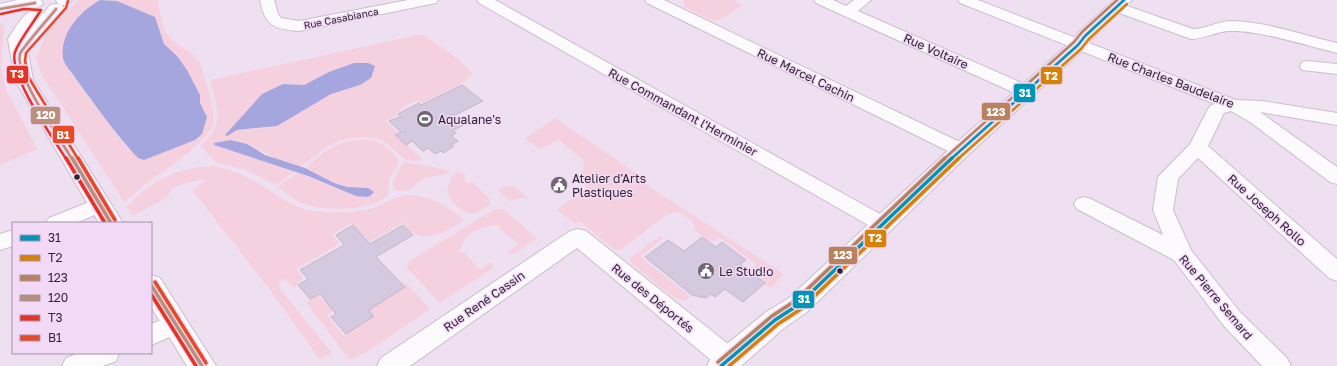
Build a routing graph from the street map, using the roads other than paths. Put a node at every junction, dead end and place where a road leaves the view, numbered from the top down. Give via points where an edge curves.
1 (267, 0) edge
2 (431, 0) edge
3 (484, 0) edge
4 (821, 0) edge
5 (864, 0) edge
6 (965, 0) edge
7 (660, 1) edge
8 (1120, 3) edge
9 (48, 5) edge
10 (0, 9) edge
11 (847, 12) junction
12 (1078, 45) junction
13 (1337, 48) edge
14 (1308, 66) dead end
15 (1337, 69) edge
16 (1025, 91) junction
17 (1234, 105) junction
18 (1337, 118) edge
19 (1198, 147) junction
20 (961, 150) junction
21 (1337, 176) edge
22 (1084, 204) dead end
23 (105, 214) edge
24 (61, 222) edge
25 (882, 224) junction
26 (578, 237) joint
27 (12, 238) edge
28 (0, 242) edge
29 (1182, 254) junction
30 (1337, 272) edge
31 (152, 287) edge
32 (176, 324) junction
33 (152, 335) edge
34 (105, 354) edge
35 (725, 363) edge
36 (75, 366) edge
37 (202, 366) edge
38 (390, 366) edge
39 (1278, 366) edge

1 - 2 street, Rue Casabianca via 269,14 273,20 286,26 299,26
3 - 25 street, Rue Commandant l'Herminier
4 - 11 street, Rue Voltaire
5 - 11 street
6 - 12 street, Rue Charles Baudelaire
7 - 20 street, Rue Marcel Cachin
8 - 12 main road
8 - 13 street via 1191,34 1202,34 1232,26 1276,32
9 - 10 main road
9 - 23 main road via 17,39 24,80
11 - 16 street, Rue Voltaire
12 - 16 main road
12 - 17 street, Rue Charles Baudelaire
14 - 15 street
16 - 20 main road
17 - 18 street, Rue Charles Baudelaire
17 - 19 street via 1217,109
17 - 21 street
19 - 29 street via 1168,176 1163,210
19 - 30 street, Rue Joseph Rollo
20 - 25 main road
22 - 29 street, Rue Pierre Semard
23 - 24 street
25 - 35 main road via 798,305 775,320
26 - 35 street, Rue des Déportés
26 - 38 street, Rue René Cassin
27 - 28 street
29 - 39 street, Rue Pierre Semard via 1232,319
31 - 32 main road
32 - 33 street
32 - 37 main road
34 - 36 street

